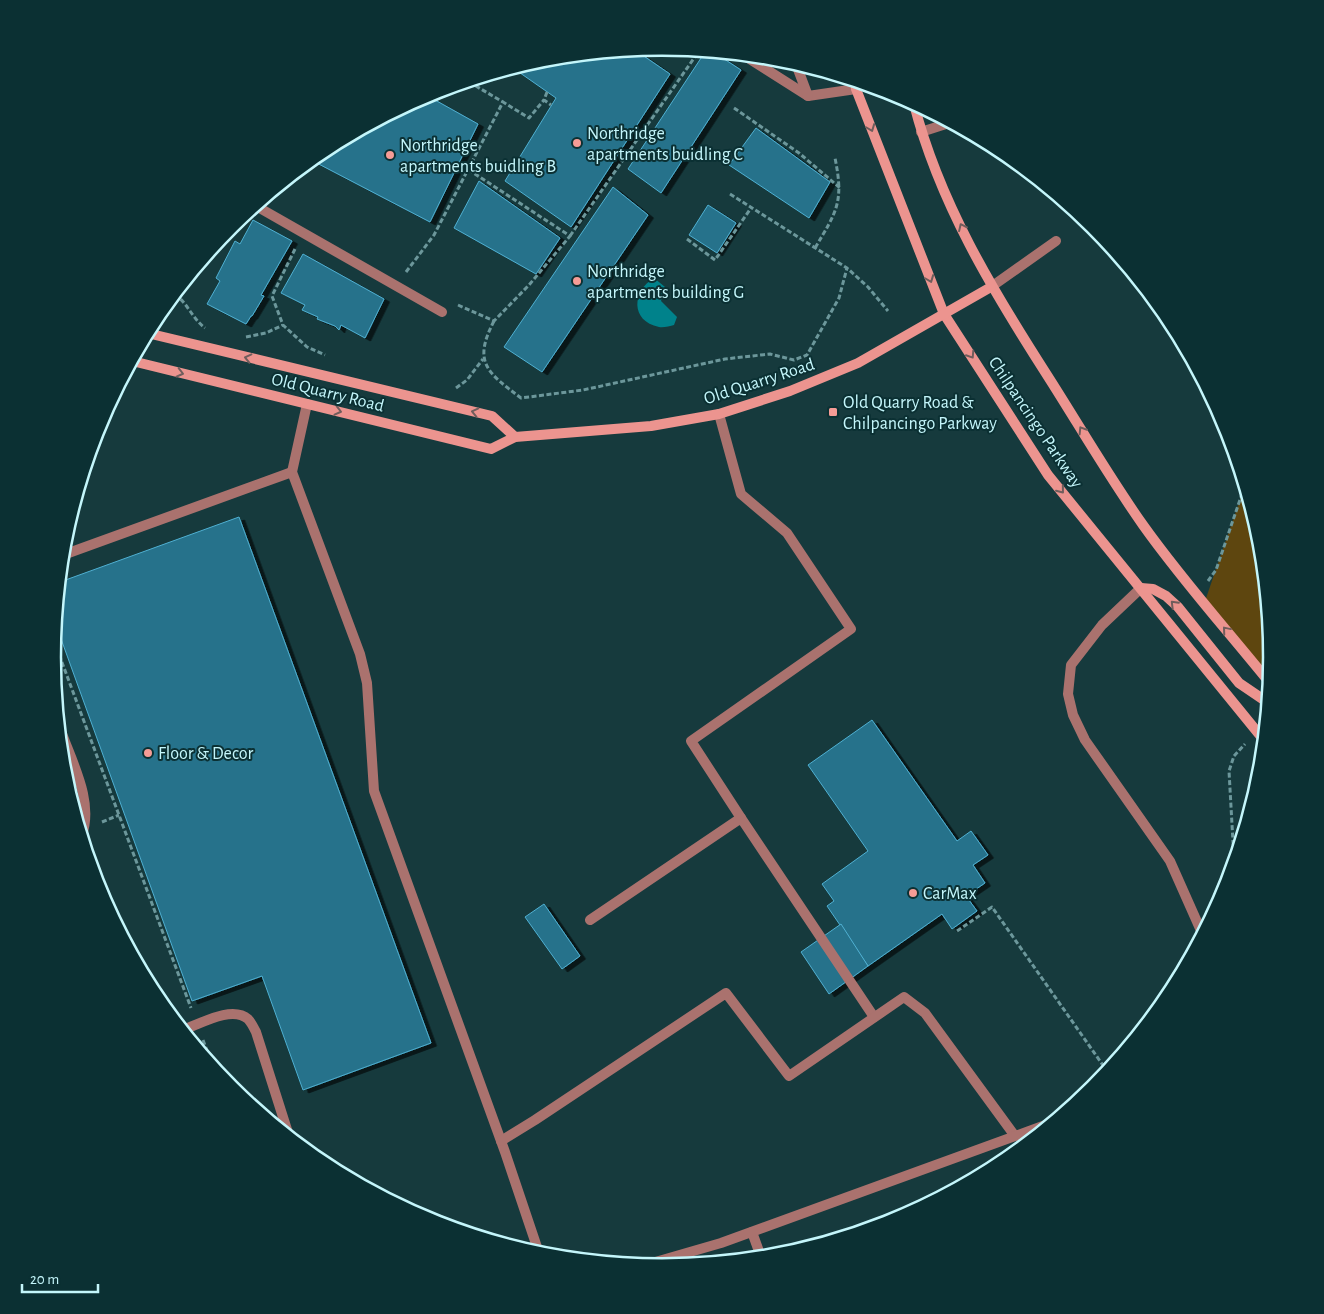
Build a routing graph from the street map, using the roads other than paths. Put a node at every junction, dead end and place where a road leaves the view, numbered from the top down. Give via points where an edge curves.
1 (757, 64) edge
2 (799, 73) edge
3 (851, 87) edge
4 (857, 89) edge
5 (808, 96) junction
6 (916, 113) edge
7 (941, 125) edge
8 (921, 132) junction
9 (262, 209) edge
10 (1056, 241) dead end
11 (991, 287) junction
12 (442, 312) road end
13 (944, 314) junction
14 (155, 335) edge
15 (139, 363) edge
16 (307, 404) junction
17 (719, 414) junction
18 (515, 437) junction
19 (292, 472) junction
20 (71, 552) edge
21 (1141, 588) junction
22 (1262, 673) edge
23 (1261, 698) edge
24 (1258, 733) edge
25 (69, 754) edge
26 (741, 818) junction
27 (84, 819) edge
28 (590, 920) dead end
29 (1199, 927) edge
30 (874, 1018) junction
31 (189, 1028) edge
32 (286, 1125) edge
33 (1034, 1129) edge
34 (1015, 1136) junction
35 (501, 1141) junction
36 (752, 1232) junction
37 (535, 1244) edge
38 (758, 1250) edge
39 (669, 1258) edge

1 - 5 street
2 - 5 street
3 - 5 street
4 -> 13 street, Chilpancingo Parkway
6 - 8 street, Chilpancingo Parkway
7 - 8 street
11 -> 8 street, Chilpancingo Parkway
9 - 12 street
10 - 11 street
11 - 13 street, Old Quarry Road
22 -> 11 street, Chilpancingo Parkway via 1143,525
13 - 17 street, Old Quarry Road via 858,363 790,392
13 -> 21 street, Chilpancingo Parkway via 1048,474
18 -> 14 street, Old Quarry Road via 492,416
15 -> 16 street, Old Quarry Road
16 -> 18 street, Old Quarry Road via 491,449
16 - 19 street
17 - 18 street, Old Quarry Road via 651,426
17 - 26 street via 741,494 787,533 851,629 691,741
19 - 20 street
19 - 35 street via 360,654 367,683 374,790
23 -> 21 street via 1239,683 1166,596 1153,588
21 - 24 street, Chilpancingo Parkway
21 - 29 street via 1102,625 1071,665 1068,694 1073,715 1085,740 1170,861
25 - 27 street via 84,794
26 - 28 street
26 - 30 street
30 - 34 street via 904,997 925,1013
30 - 35 street via 789,1076 726,993
31 - 32 street via 226,1014 238,1014 248,1019 256,1032
33 - 34 street
34 - 36 street
35 - 37 street
36 - 38 street
36 - 39 street

